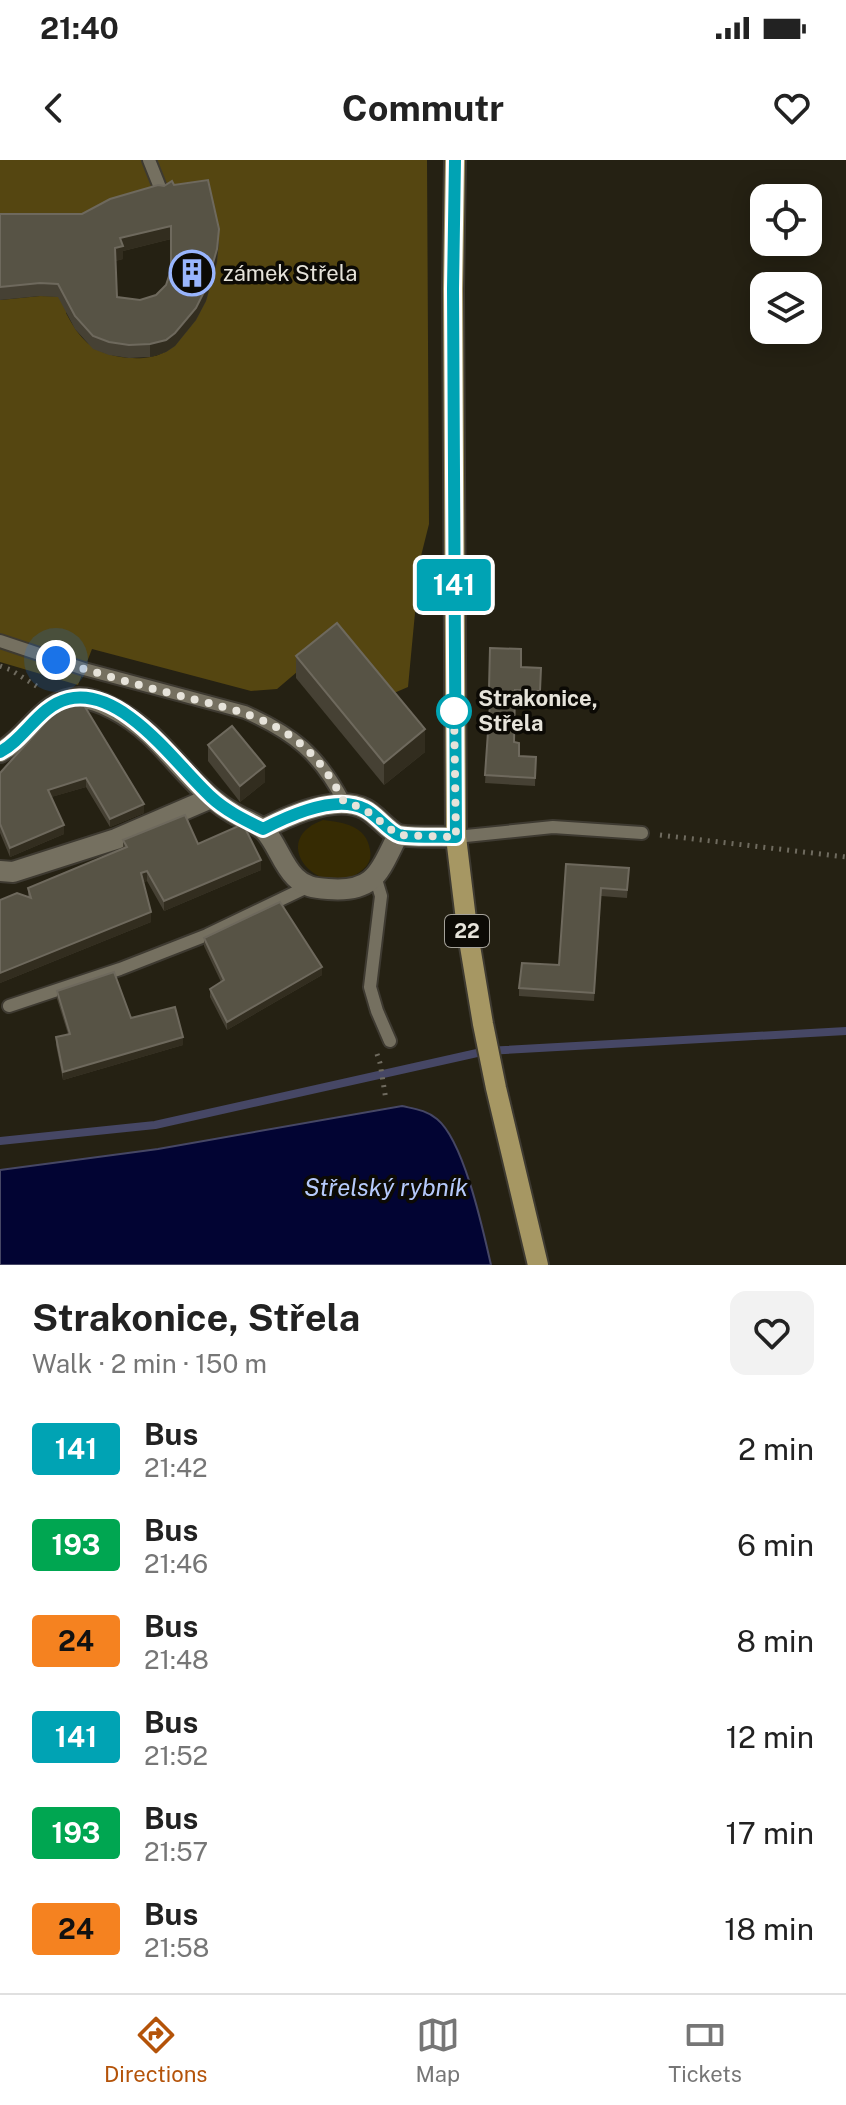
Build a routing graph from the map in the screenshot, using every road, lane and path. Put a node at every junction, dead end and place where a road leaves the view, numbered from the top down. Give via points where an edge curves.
1 (149, 160) edge
2 (455, 160) edge
3 (161, 190) edge
4 (0, 641) edge
5 (0, 666) edge
6 (56, 704) junction
7 (0, 752) edge
8 (211, 798) junction
9 (344, 802) junction
10 (263, 829) junction
11 (642, 833) joint
12 (398, 835) junction
13 (456, 837) junction
14 (846, 857) edge
15 (0, 871) edge
16 (375, 876) junction
17 (307, 887) junction
18 (9, 1006) dead end
19 (390, 1041) dead end
20 (380, 1063) dead end
21 (386, 1100) dead end
22 (538, 1265) edge

1 - 3 lane
2 - 13 main road, 22
4 - 9 lane via 270,723 314,757
5 - 6 path via 37,685
6 - 7 street
6 - 8 street via 90,699 134,719
8 - 10 street
8 - 15 street via 116,839 13,872
9 - 10 street
9 - 12 street via 363,808
10 - 17 street
11 - 13 lane via 553,827
11 - 14 path
12 - 13 street
12 - 16 street
13 - 22 main road, 22 via 483,1024
16 - 17 street via 347,891
16 - 19 lane via 381,896 370,987
17 - 18 lane via 192,941
20 - 21 path

